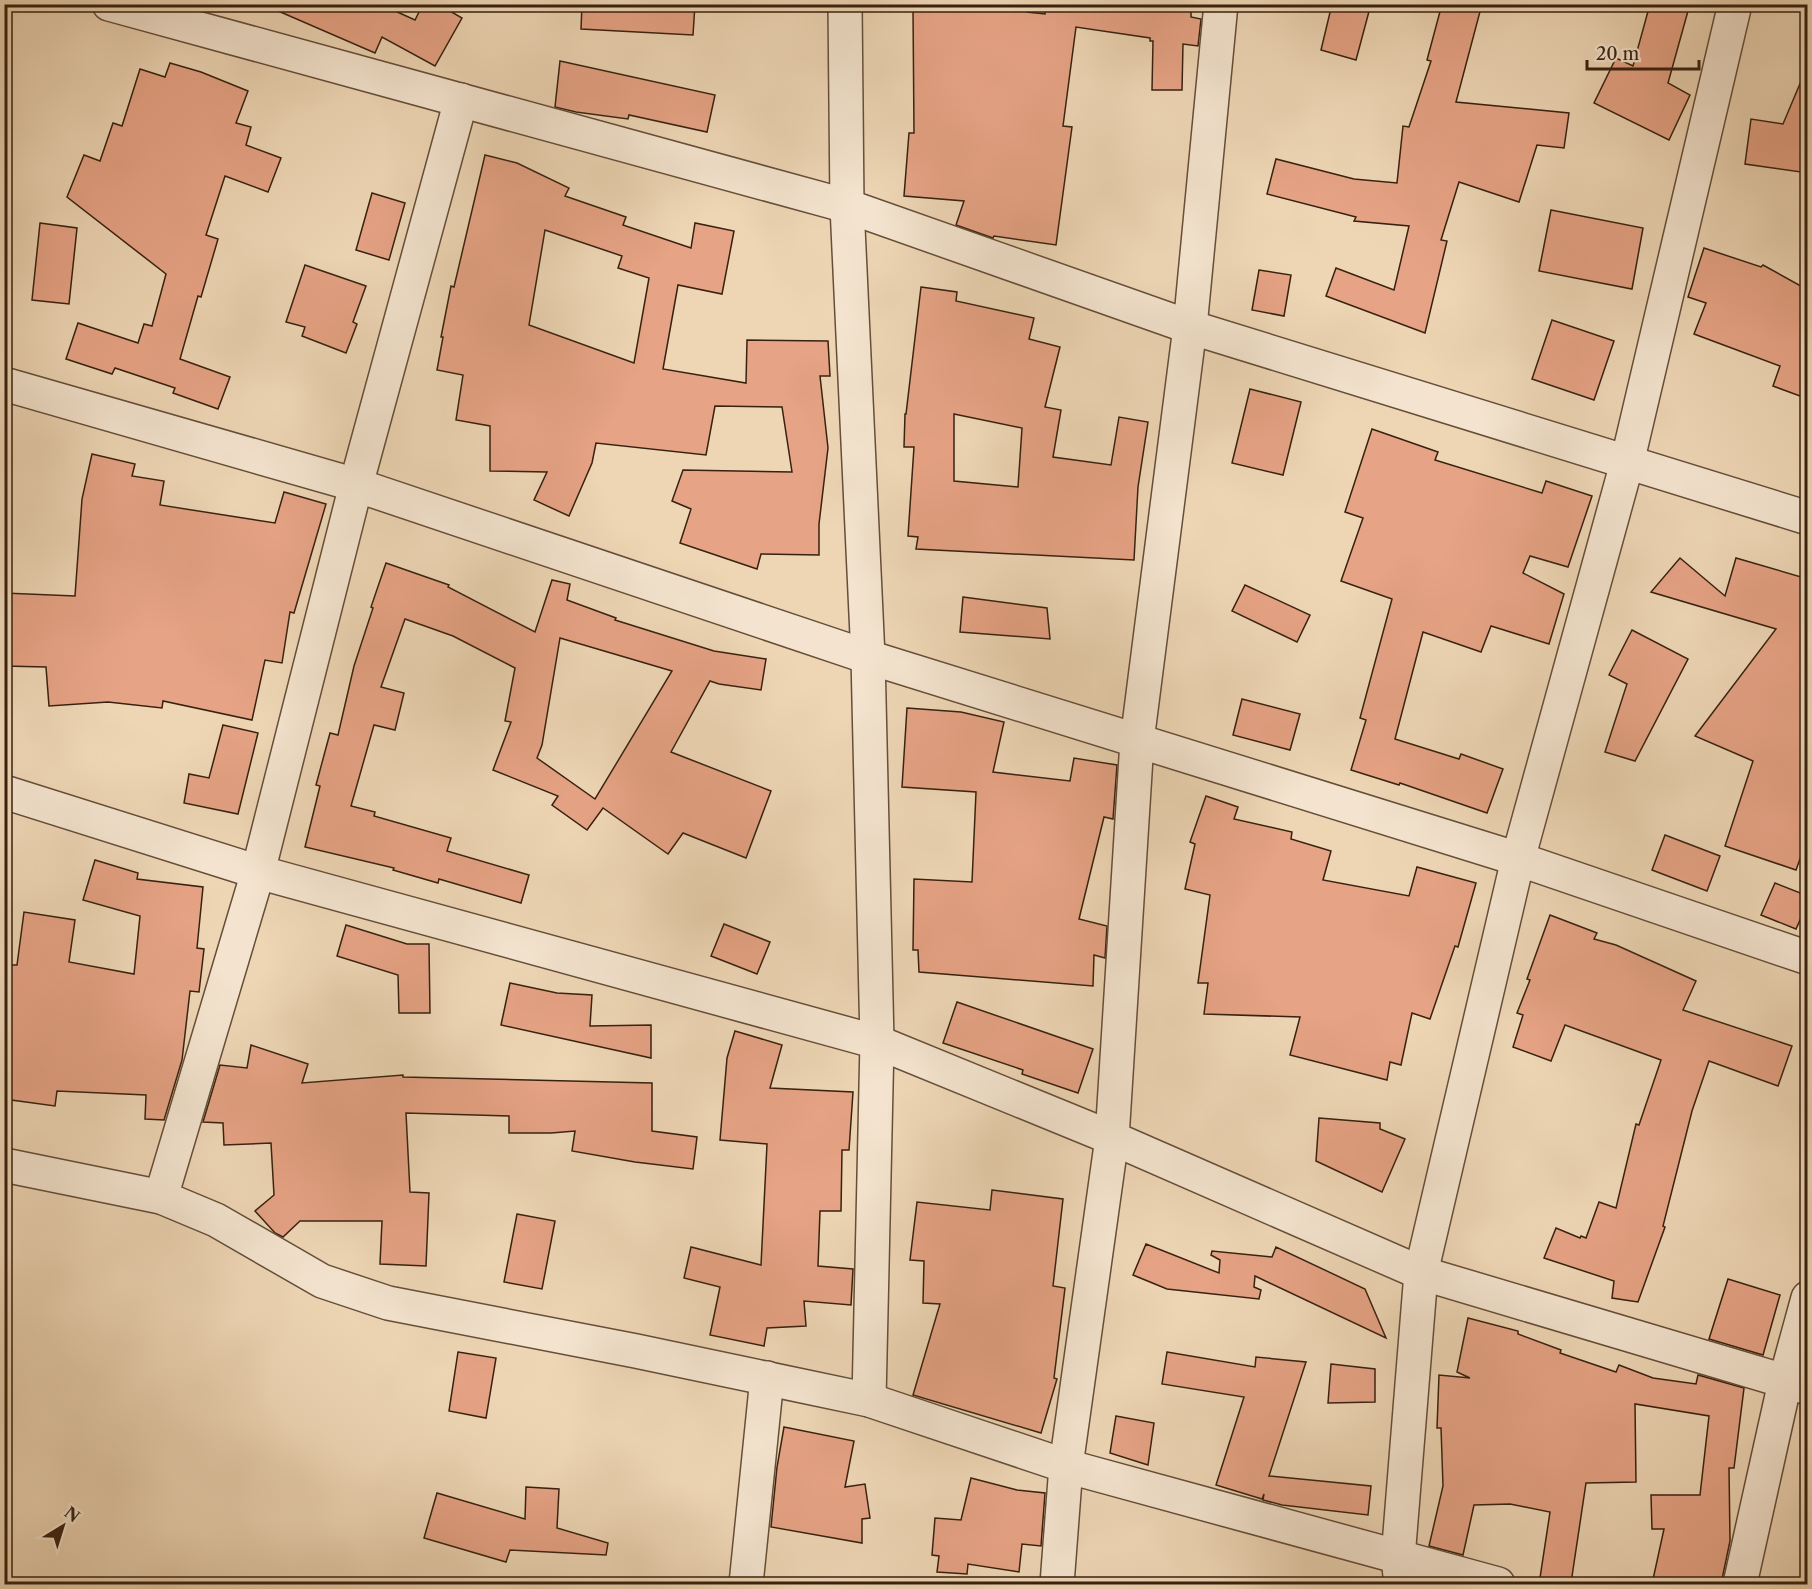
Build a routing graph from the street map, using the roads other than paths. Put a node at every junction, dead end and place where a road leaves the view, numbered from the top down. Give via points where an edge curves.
1 (109, 4) edge
2 (845, 4) edge
3 (1221, 4) edge
4 (1735, 4) edge
5 (460, 100) junction
6 (847, 206) junction
7 (1190, 327) junction
8 (4, 384) edge
9 (1627, 463) junction
10 (356, 485) junction
11 (1808, 518) edge
12 (868, 657) junction
13 (1137, 741) junction
14 (4, 792) edge
15 (1518, 859) junction
16 (258, 872) junction
17 (1808, 958) edge
18 (877, 1042) junction
19 (1112, 1138) junction
20 (4, 1165) edge
21 (161, 1197) junction
22 (1421, 1274) junction
23 (1808, 1298) edge
24 (767, 1378) junction
25 (1796, 1385) edge
26 (869, 1400) junction
27 (1066, 1466) junction
28 (1399, 1571) edge
29 (746, 1584) edge
30 (1057, 1584) edge
31 (1498, 1584) edge
32 (1740, 1584) edge

1 - 5 street
2 - 6 street
3 - 7 street
4 - 9 street
5 - 6 street
5 - 10 street
6 - 7 street
6 - 12 street
7 - 9 street
7 - 13 street
8 - 10 street
9 - 11 street
9 - 15 street
10 - 12 street
10 - 16 street
12 - 13 street
12 - 18 street
13 - 15 street
13 - 19 street
14 - 16 street
15 - 17 street
15 - 22 street
16 - 18 street
16 - 21 street
18 - 19 street
18 - 26 street
19 - 22 street
19 - 27 street
20 - 21 street
21 - 24 street via 216,1220 322,1281 388,1303
22 - 25 street
22 - 28 street
23 - 25 street
24 - 26 street
24 - 29 street
25 - 32 street
26 - 27 street
27 - 28 street
27 - 30 street
28 - 31 street

